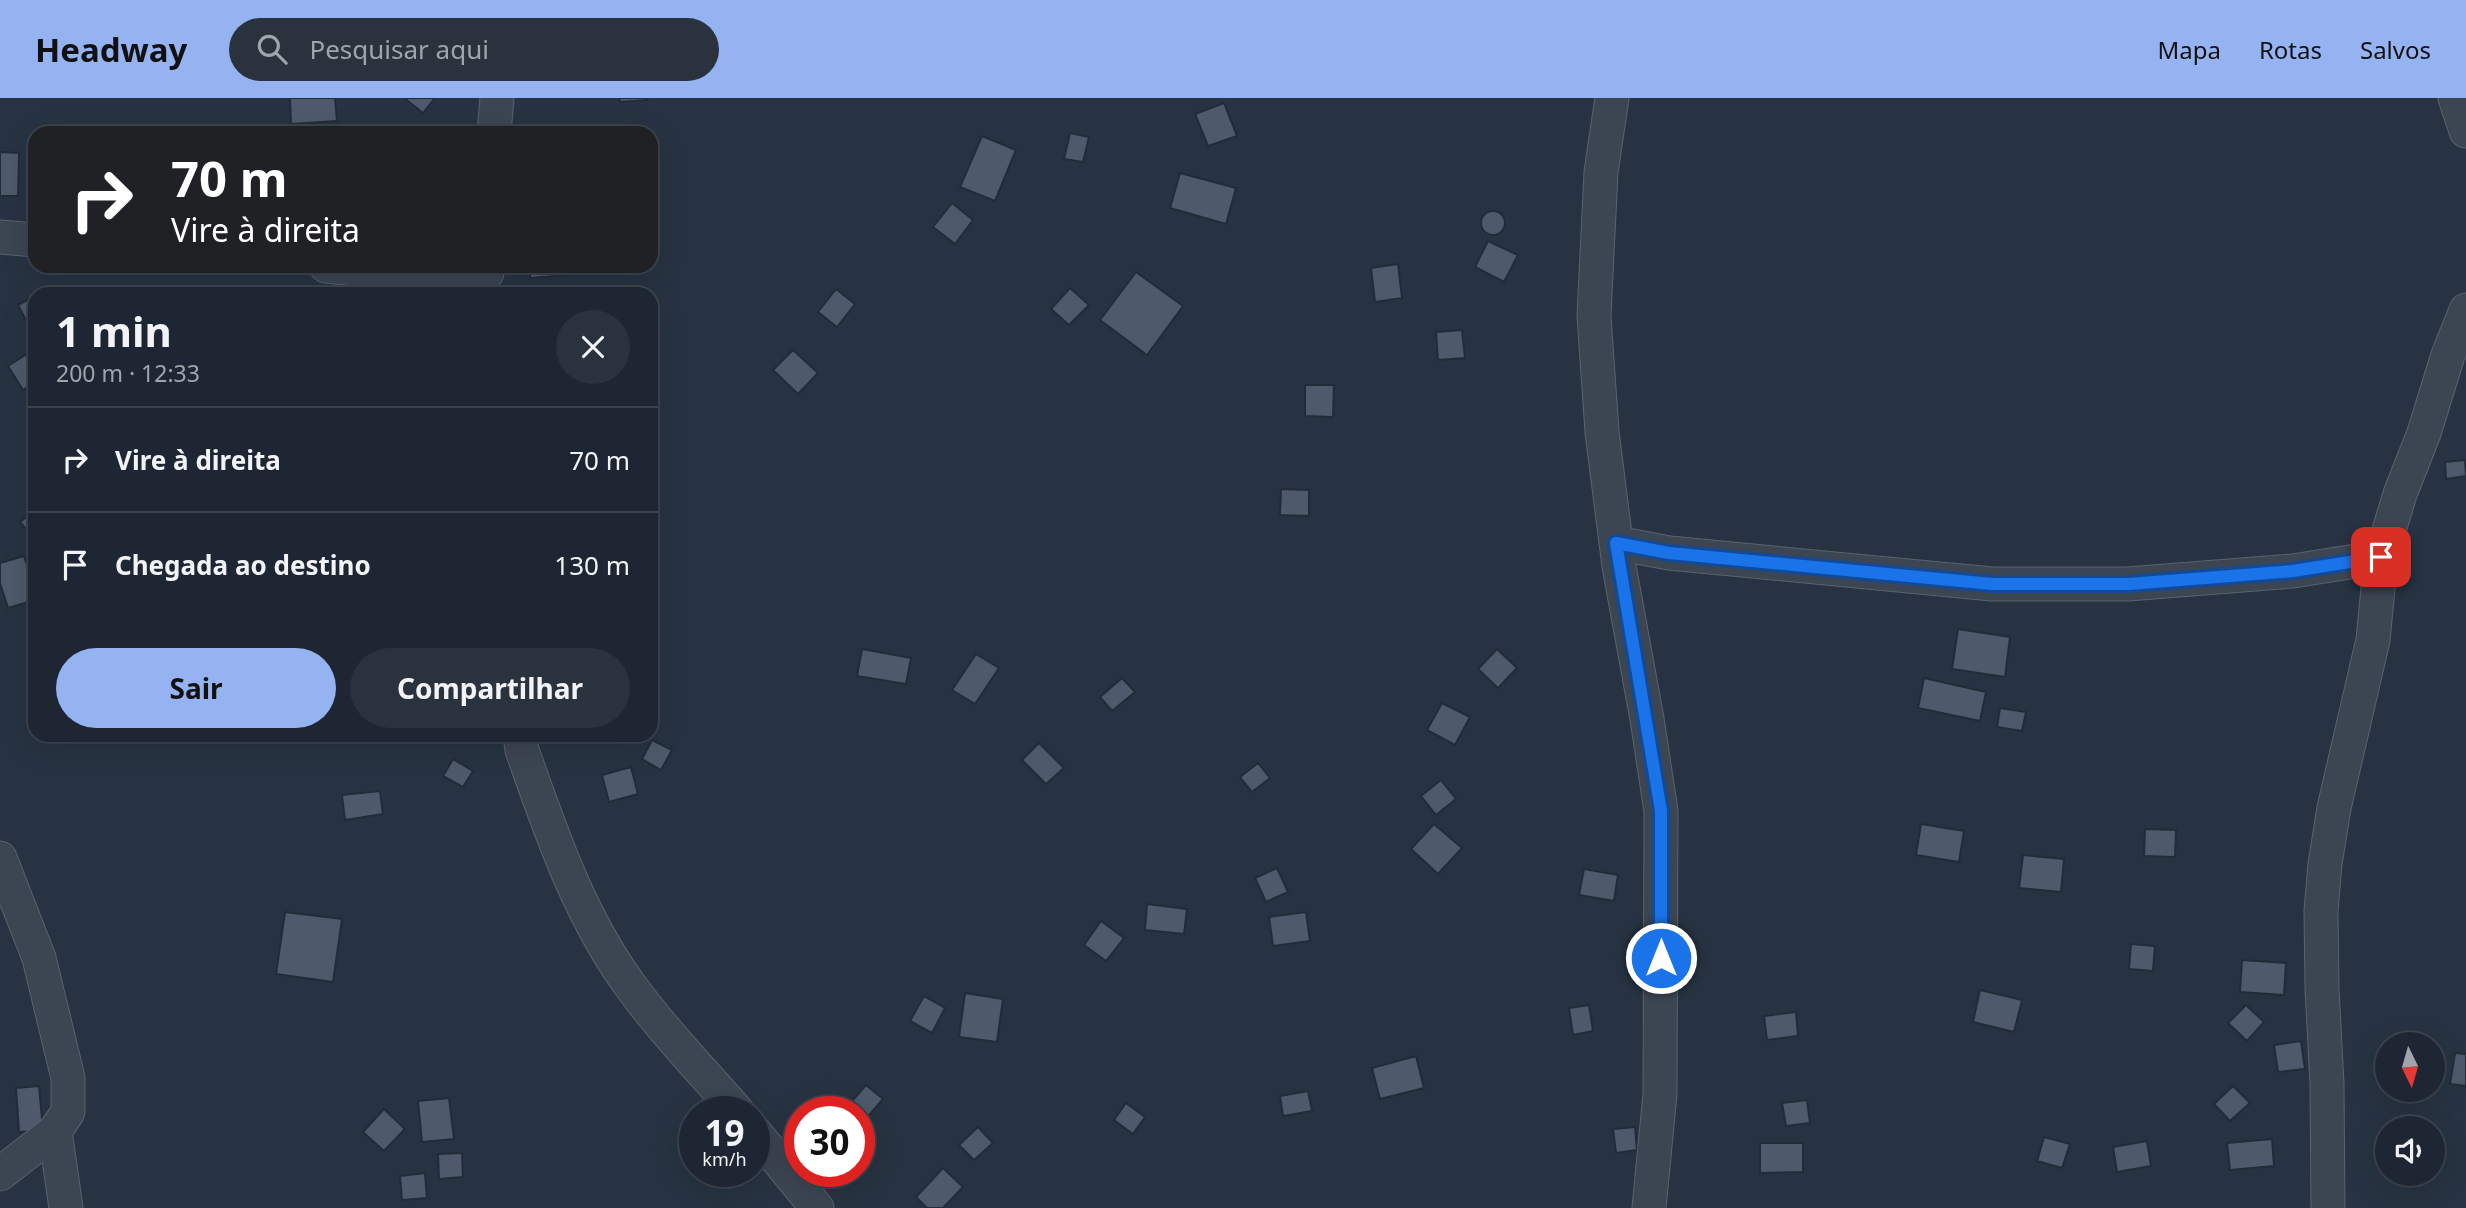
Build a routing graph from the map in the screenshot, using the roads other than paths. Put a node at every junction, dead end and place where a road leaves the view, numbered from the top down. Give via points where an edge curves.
1 (497, 98) edge
2 (1612, 98) edge
3 (2455, 98) edge
4 (495, 126) edge
5 (2466, 131) edge
6 (0, 237) edge
7 (28, 239) edge
8 (412, 273) edge
9 (487, 278) edge
10 (2466, 310) edge
11 (1616, 543) junction
12 (2381, 557) junction
13 (521, 742) edge
14 (0, 858) edge
15 (724, 1096) edge
16 (55, 1131) junction
17 (770, 1151) edge
18 (0, 1174) edge
19 (66, 1208) edge
20 (817, 1208) edge
21 (1649, 1208) edge
22 (2328, 1208) edge

1 - 4 street
2 - 11 street via 1601,172 1594,316
3 - 5 street
6 - 7 street
8 - 9 street
10 - 12 street
11 - 12 street via 1669,553 1992,584 2129,584 2293,571
11 - 21 street via 1661,811 1660,1094
12 - 22 street via 2373,640 2334,808 2321,911
13 - 15 street via 554,839 596,930 635,992
14 - 16 street via 39,958 68,1078 68,1112
16 - 18 street
16 - 19 street
17 - 20 street

